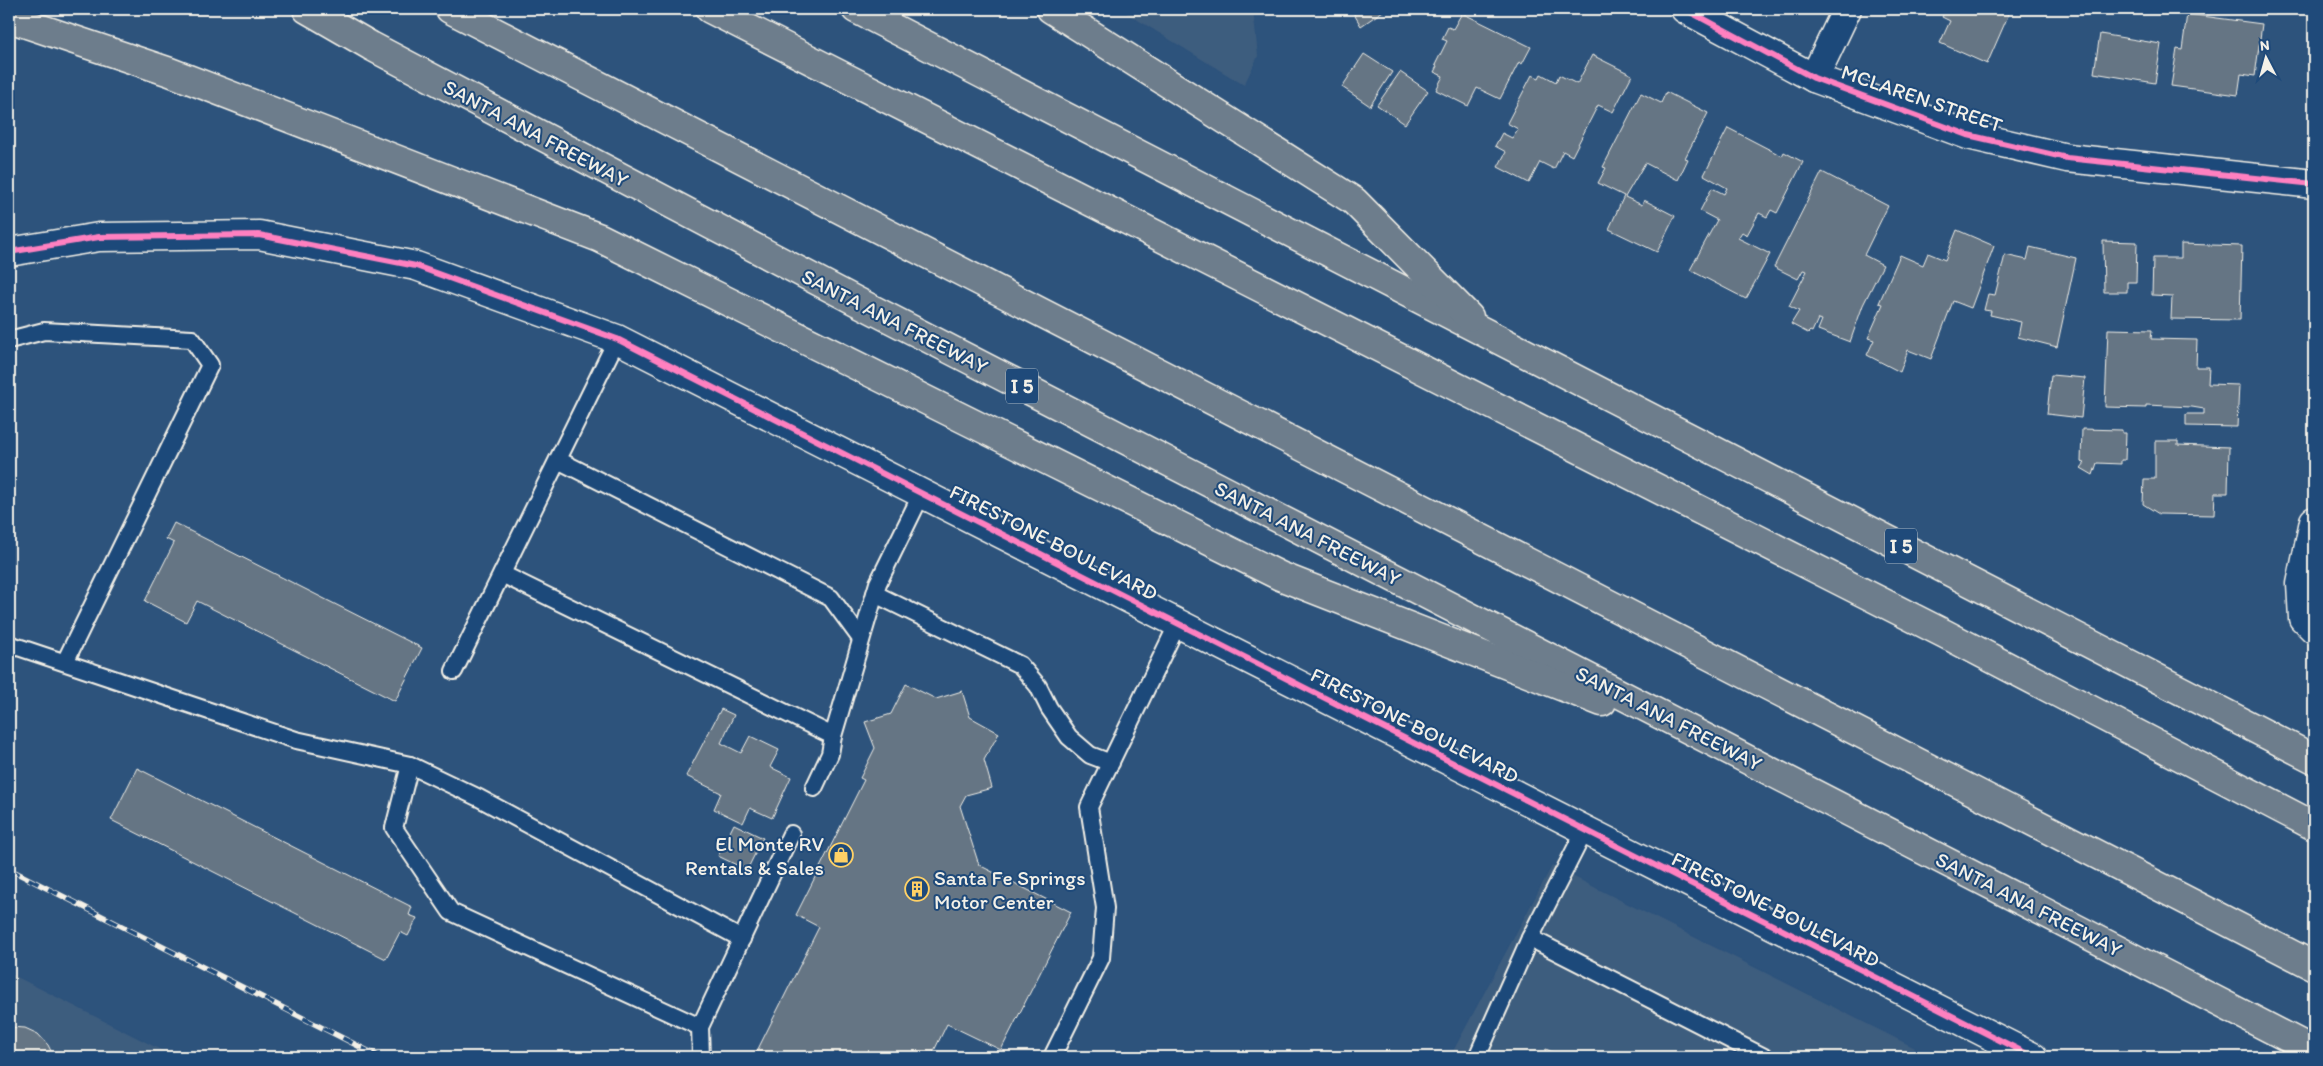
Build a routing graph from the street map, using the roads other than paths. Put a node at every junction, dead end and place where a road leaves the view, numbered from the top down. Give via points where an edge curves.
1 (306, 9) edge
2 (450, 9) edge
3 (710, 9) edge
4 (856, 9) edge
5 (1051, 9) edge
6 (1685, 9) edge
7 (1847, 9) edge
8 (9, 18) edge
9 (1814, 78) junction
10 (2314, 184) edge
11 (9, 252) edge
12 (1488, 335) junction
13 (617, 338) junction
14 (9, 340) edge
15 (558, 460) junction
16 (922, 493) junction
17 (2314, 521) edge
18 (502, 574) junction
19 (875, 594) junction
20 (1178, 623) junction
21 (2314, 629) edge
22 (862, 639) junction
23 (9, 644) edge
24 (65, 662) junction
25 (454, 671) dead end
26 (833, 736) junction
27 (1741, 756) junction
28 (2314, 759) edge
29 (1111, 763) junction
30 (410, 765) junction
31 (814, 788) dead end
32 (2314, 826) edge
33 (1585, 830) junction
34 (791, 834) dead end
35 (1530, 938) junction
36 (742, 939) junction
37 (2314, 966) edge
38 (700, 1027) junction
39 (2314, 1051) edge
40 (701, 1057) edge
41 (1052, 1057) edge
42 (1476, 1057) edge
43 (1764, 1057) edge
44 (2033, 1057) edge

1 - 27 highway, SANTA ANA FREEWAY / I 5 via 864,305
2 - 37 highway
3 - 32 highway via 1945,634
4 - 12 highway, I 5
5 - 12 highway via 1354,201
6 - 9 street, MCLAREN STREET
7 - 9 street
8 - 27 highway via 170,72 600,238 1280,576
9 - 10 street, MCLAREN STREET via 1968,134 2066,158
11 - 13 street, FIRESTONE BOULEVARD via 99,237 259,235 416,266
12 - 28 highway, I 5
13 - 15 lane
13 - 16 street, FIRESTONE BOULEVARD
14 - 24 lane via 44,331 192,339 210,365
15 - 18 lane
15 - 22 lane via 831,598
16 - 19 lane
16 - 20 street, FIRESTONE BOULEVARD
17 - 21 street via 2301,584 2303,618
18 - 25 lane
18 - 26 lane
19 - 22 lane
19 - 29 lane via 1020,665 1038,686 1048,708 1069,737 1090,755
20 - 29 lane
20 - 33 street, FIRESTONE BOULEVARD
22 - 26 lane
23 - 24 lane
24 - 30 lane via 296,740
26 - 31 lane via 830,754
27 - 39 highway, SANTA ANA FREEWAY / I 5
29 - 41 lane via 1089,807 1105,908 1101,958
30 - 36 lane
30 - 38 lane via 394,828 451,912
33 - 35 lane
33 - 44 street, FIRESTONE BOULEVARD
34 - 36 lane
35 - 42 lane
35 - 43 lane
36 - 38 lane
38 - 40 lane

